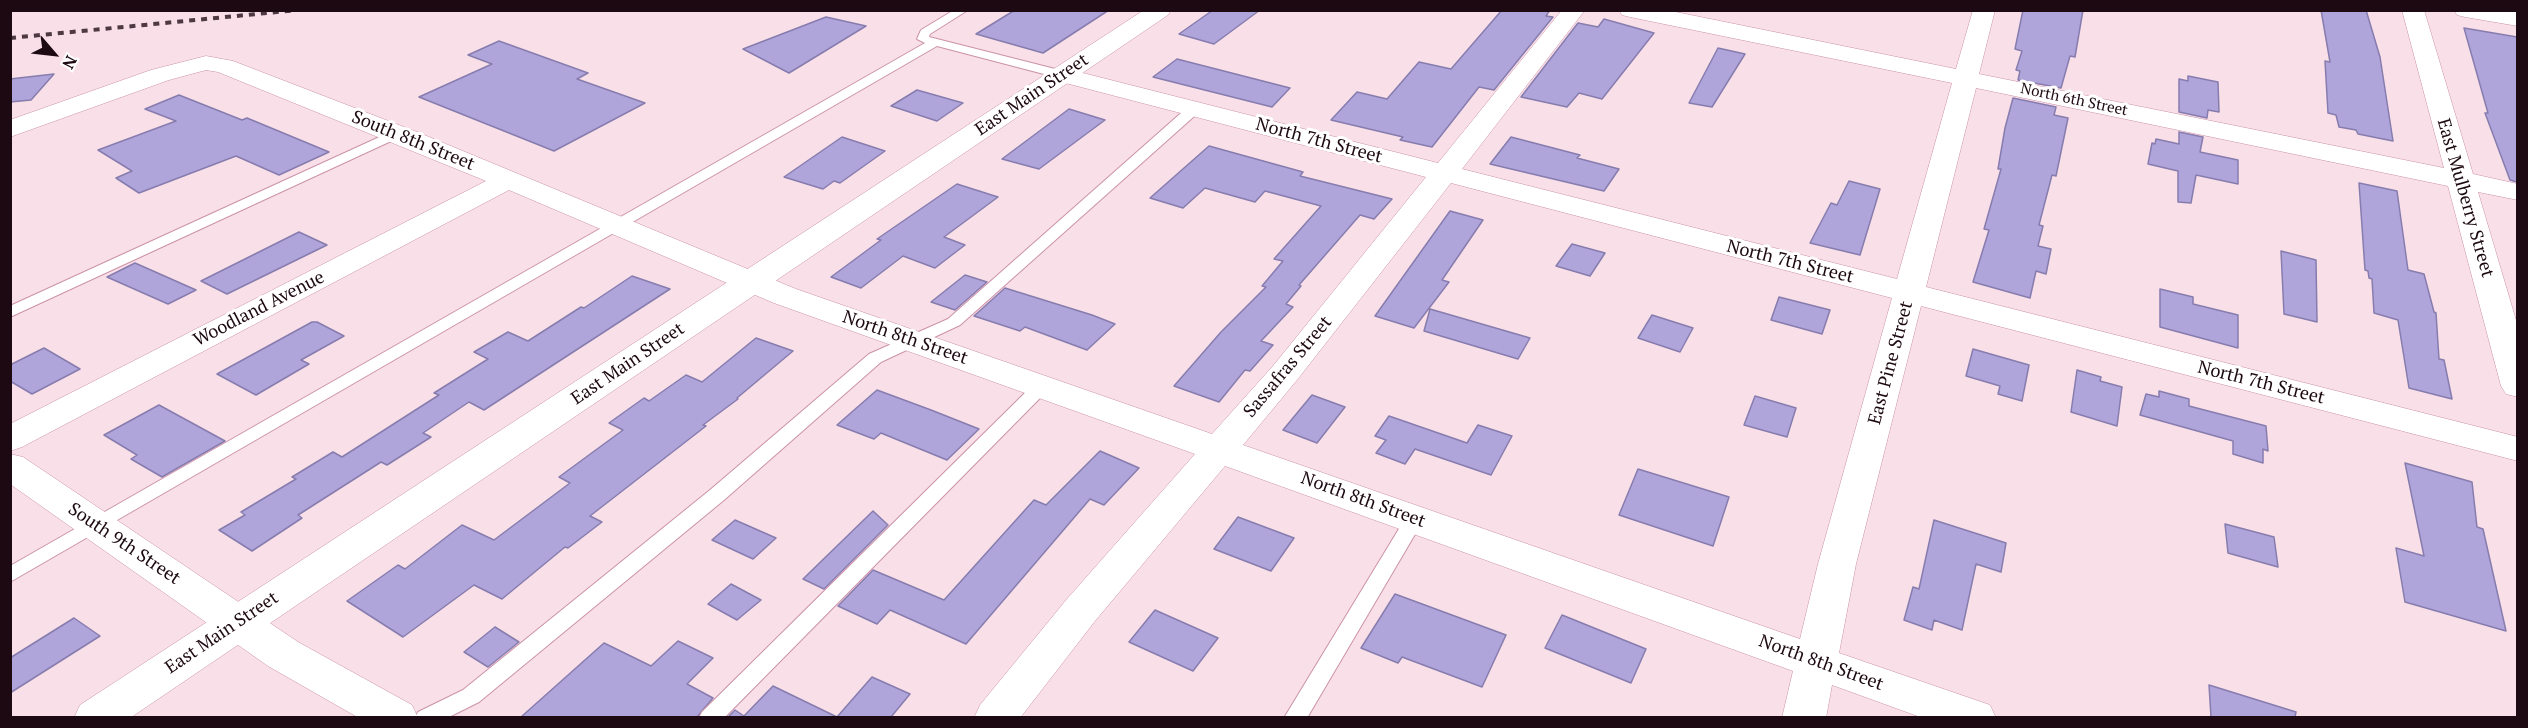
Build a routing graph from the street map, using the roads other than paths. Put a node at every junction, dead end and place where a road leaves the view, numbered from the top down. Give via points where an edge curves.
1 (963, 10) edge
2 (1160, 10) edge
3 (1574, 10) edge
4 (1629, 10) edge
5 (1984, 10) edge
6 (2413, 10) edge
7 (2465, 10) edge
8 (2517, 19) edge
9 (936, 42) junction
10 (1063, 75) junction
11 (1967, 78) junction
12 (1194, 109) junction
13 (10, 129) edge
14 (397, 134) junction
15 (1444, 174) junction
16 (508, 180) junction
17 (2460, 180) junction
18 (2517, 192) edge
19 (615, 225) junction
20 (752, 282) junction
21 (1910, 293) junction
22 (10, 312) edge
23 (912, 341) junction
24 (1042, 386) junction
25 (2517, 386) edge
26 (10, 439) edge
27 (1220, 449) junction
28 (2517, 449) edge
29 (10, 466) edge
30 (1415, 519) junction
31 (97, 525) junction
32 (10, 575) edge
33 (238, 622) junction
34 (1816, 662) junction
35 (95, 717) edge
36 (397, 717) edge
37 (426, 717) edge
38 (710, 717) edge
39 (994, 717) edge
40 (1295, 717) edge
41 (1804, 717) edge
42 (1975, 717) edge

1 - 9 lane via 925,32 923,39
2 - 10 main road, East Main Street
3 - 15 main road, Sassafras Street
4 - 11 main road, North 6th Street
5 - 11 main road, East Pine Street
6 - 17 main road, East Mulberry Street
7 - 8 main road
9 - 10 lane
9 - 19 lane
10 - 12 main road, North 7th Street
10 - 20 main road, East Main Street
11 - 17 main road, North 6th Street
11 - 21 main road, East Pine Street
12 - 15 main road, North 7th Street
12 - 23 lane via 954,322
13 - 14 main road, South 8th Street via 160,75 206,63 224,66
14 - 16 main road, South 8th Street
14 - 22 lane
15 - 21 main road, North 7th Street
15 - 27 main road, Sassafras Street via 1286,373
16 - 19 main road, South 8th Street
16 - 26 main road, Woodland Avenue
17 - 18 main road, North 6th Street
17 - 25 main road, East Mulberry Street
19 - 20 main road, South 8th Street
19 - 31 lane
20 - 23 main road, North 8th Street
20 - 33 main road, East Main Street
21 - 28 main road, North 7th Street
21 - 34 main road, East Pine Street via 1837,564
23 - 24 main road, North 8th Street
23 - 37 lane via 874,358 717,495 471,696
24 - 27 main road, North 8th Street
24 - 38 lane
27 - 30 main road, North 8th Street
27 - 39 main road, Sassafras Street
29 - 31 main road, South 9th Street
30 - 34 main road, North 8th Street
30 - 40 lane
31 - 32 lane
31 - 33 main road, South 9th Street
33 - 35 main road, East Main Street
33 - 36 main road, South 9th Street via 283,654
34 - 41 main road, East Pine Street
34 - 42 main road, North 8th Street

